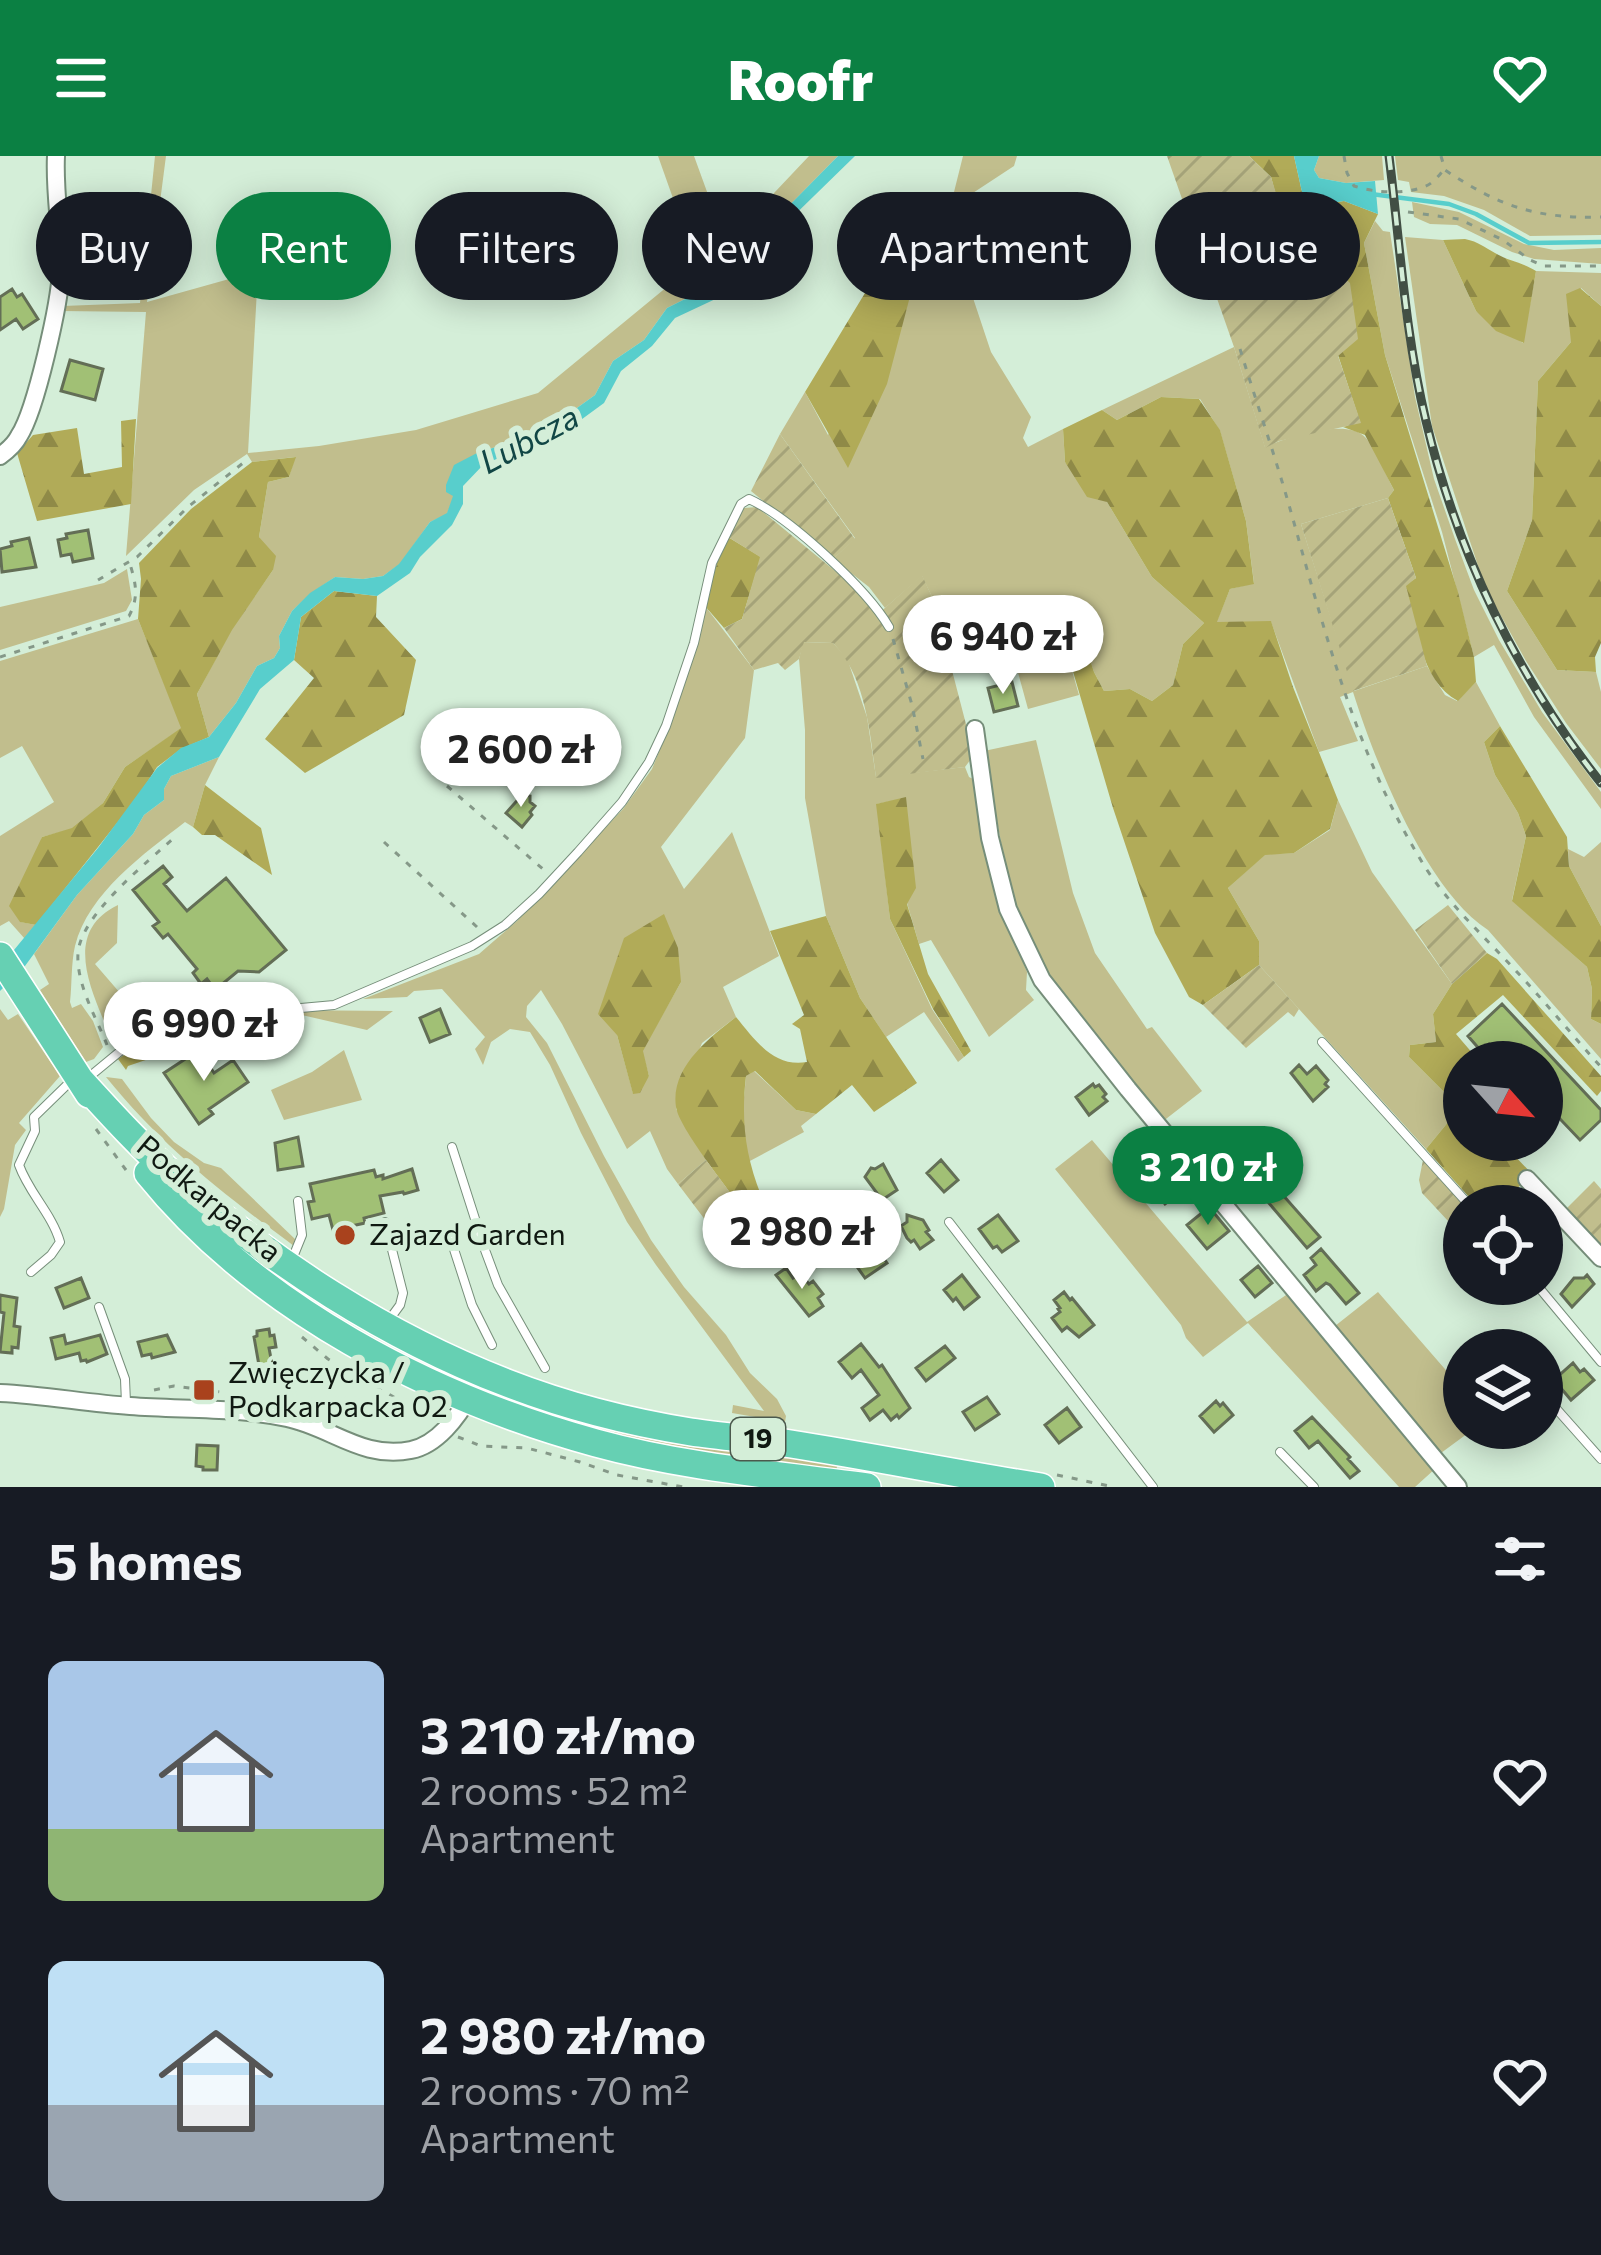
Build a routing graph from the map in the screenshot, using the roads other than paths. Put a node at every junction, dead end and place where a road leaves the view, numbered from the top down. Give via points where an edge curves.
1 (56, 156) edge
2 (0, 456) edge
3 (890, 628) road end
4 (975, 729) dead end
5 (0, 956) edge
6 (1322, 1042) dead end
7 (80, 1078) junction
8 (452, 1147) dead end
9 (1527, 1180) dead end
10 (1451, 1185) edge
11 (298, 1201) dead end
12 (385, 1222) dead end
13 (949, 1222) dead end
14 (451, 1240) dead end
15 (1601, 1258) edge
16 (289, 1264) junction
17 (31, 1272) dead end
18 (273, 1288) junction
19 (1554, 1305) edge
20 (99, 1307) dead end
21 (385, 1326) junction
22 (492, 1345) dead end
23 (371, 1353) junction
24 (1601, 1362) edge
25 (544, 1368) dead end
26 (480, 1372) junction
27 (0, 1393) edge
28 (468, 1399) junction
29 (126, 1406) junction
30 (1563, 1416) edge
31 (1280, 1452) dead end
32 (1601, 1459) edge
33 (1042, 1480) edge
34 (867, 1487) edge
35 (1154, 1487) edge
36 (1314, 1487) edge
37 (1458, 1487) edge

1 - 2 street via 56,307 28,416
3 - 7 lane via 852,581 749,499 712,563 694,643 649,762 555,879 505,925 334,1005 213,1007 184,1015
4 - 37 street via 1008,909 1042,980
5 - 7 highway, 19
6 - 10 lane
7 - 16 highway, Podkarpacka / 19 via 176,1178
7 - 17 lane via 34,1118 20,1165 60,1242
7 - 18 highway, Podkarpacka / 19 via 158,1186
8 - 25 lane via 498,1285
9 - 15 street
11 - 16 lane via 302,1235
12 - 21 lane via 403,1293
13 - 35 lane
14 - 22 lane
16 - 18 lane
16 - 21 highway, Podkarpacka / 19
18 - 23 highway, Podkarpacka / 19
19 - 24 lane
20 - 29 lane via 125,1379
21 - 23 lane
21 - 26 highway, Podkarpacka / 19
23 - 28 highway, Podkarpacka / 19
26 - 28 street
26 - 33 highway, Podkarpacka / 19 via 633,1421 914,1468
27 - 29 street
28 - 29 street via 416,1450 385,1453 284,1417
28 - 34 highway, Podkarpacka / 19 via 597,1444
30 - 32 lane
31 - 36 lane

